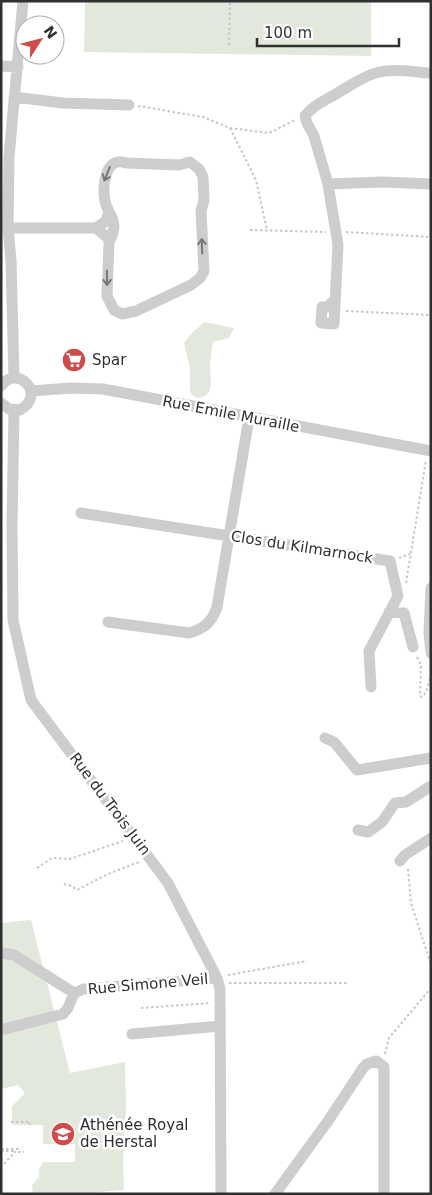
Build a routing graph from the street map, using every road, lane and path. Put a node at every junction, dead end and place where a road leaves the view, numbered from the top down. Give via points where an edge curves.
1 (23, 1) edge
2 (230, 1) edge
3 (229, 45) dead end
4 (1, 66) edge
5 (18, 67) junction
6 (431, 73) edge
7 (14, 98) junction
8 (129, 105) joint
9 (305, 116) junction
10 (230, 128) junction
11 (5, 156) edge
12 (328, 184) junction
13 (431, 184) edge
14 (109, 212) junction
15 (8, 228) junction
16 (267, 230) dead end
17 (102, 234) junction
18 (6, 260) edge
19 (335, 305) joint
20 (431, 315) edge
21 (7, 330) edge
22 (14, 378) junction
23 (1, 386) edge
24 (31, 391) junction
25 (1, 403) edge
26 (14, 410) junction
27 (248, 418) junction
28 (429, 451) edge
29 (81, 513) dead end
30 (229, 536) junction
31 (406, 588) dead end
32 (431, 588) edge
33 (389, 612) junction
34 (108, 622) dead end
35 (414, 650) joint
36 (431, 653) edge
37 (431, 675) edge
38 (371, 687) dead end
39 (325, 738) dead end
40 (431, 758) edge
41 (431, 786) edge
42 (358, 830) dead end
43 (134, 836) junction
44 (431, 838) edge
45 (150, 857) junction
46 (404, 862) joint
47 (37, 868) dead end
48 (64, 884) dead end
49 (1, 953) edge
50 (307, 961) dead end
51 (431, 965) edge
52 (218, 981) junction
53 (347, 983) dead end
54 (431, 988) edge
55 (74, 993) junction
56 (220, 1003) junction
57 (141, 1008) dead end
58 (220, 1026) junction
59 (1, 1030) edge
60 (132, 1034) dead end
61 (378, 1062) junction
62 (11, 1122) dead end
63 (26, 1125) dead end
64 (1, 1150) edge
65 (17, 1152) junction
66 (24, 1152) dead end
67 (1, 1167) edge
68 (222, 1194) edge
69 (275, 1194) edge
70 (384, 1194) edge

1 - 5 street
2 - 3 path
4 - 5 street
5 - 7 street
6 - 9 street via 395,71 367,76 309,110
7 - 8 street
7 - 11 street
8 - 10 path via 203,117
9 - 10 path via 269,133
9 - 12 street
10 - 16 path via 256,180
11 - 15 street
12 - 13 street
12 - 19 street via 338,251
14 - 17 street
14 - 17 street via 115,231
17 -> 14 street via 107,296 114,310 122,314 136,311 190,285 204,271 203,177 199,168 190,162 179,165 116,162 104,177 105,203
15 - 17 street
15 - 18 street
18 - 21 street
19 - 20 path
21 - 22 street
22 - 23 street
22 - 24 street via 26,382
24 - 26 street via 25,407
24 - 27 street, Rue Emile Muraille via 103,389
25 - 26 street
26 - 43 street, Rue du Trois Juin via 13,620 31,700
27 - 28 street, Rue Emile Muraille
27 - 30 street
28 - 31 path
29 - 30 street, Clos du Kilmarnock
30 - 33 street, Clos du Kilmarnock via 390,561 398,596
30 - 34 street via 217,607 202,630 189,633
32 - 36 street
33 - 35 street via 404,613
33 - 38 street, Clos du Kilmarnock via 369,651
35 - 37 path via 421,665 422,697
39 - 40 street via 334,742 358,770
41 - 42 street via 406,802 395,803 382,822 368,832
43 - 45 street, Rue du Trois Juin
43 - 47 path via 70,859 52,858
44 - 46 street via 405,856
45 - 48 path via 77,890
45 - 52 street, Rue du Trois Juin via 168,883
46 - 51 path via 411,903
49 - 55 street, Rue Simone Veil via 14,955
50 - 52 path via 232,974
52 - 53 path
52 - 55 street, Rue Simone Veil via 84,989
52 - 56 street, Rue du Trois Juin
54 - 61 path via 389,1038 386,1052
55 - 59 street via 63,1014
56 - 57 path
56 - 58 street, Rue du Trois Juin
58 - 60 street
58 - 68 street, Rue du Trois Juin
61 - 69 street via 363,1068
61 - 70 street via 384,1067
62 - 63 path via 30,1122
64 - 65 path
65 - 66 path
65 - 67 path

